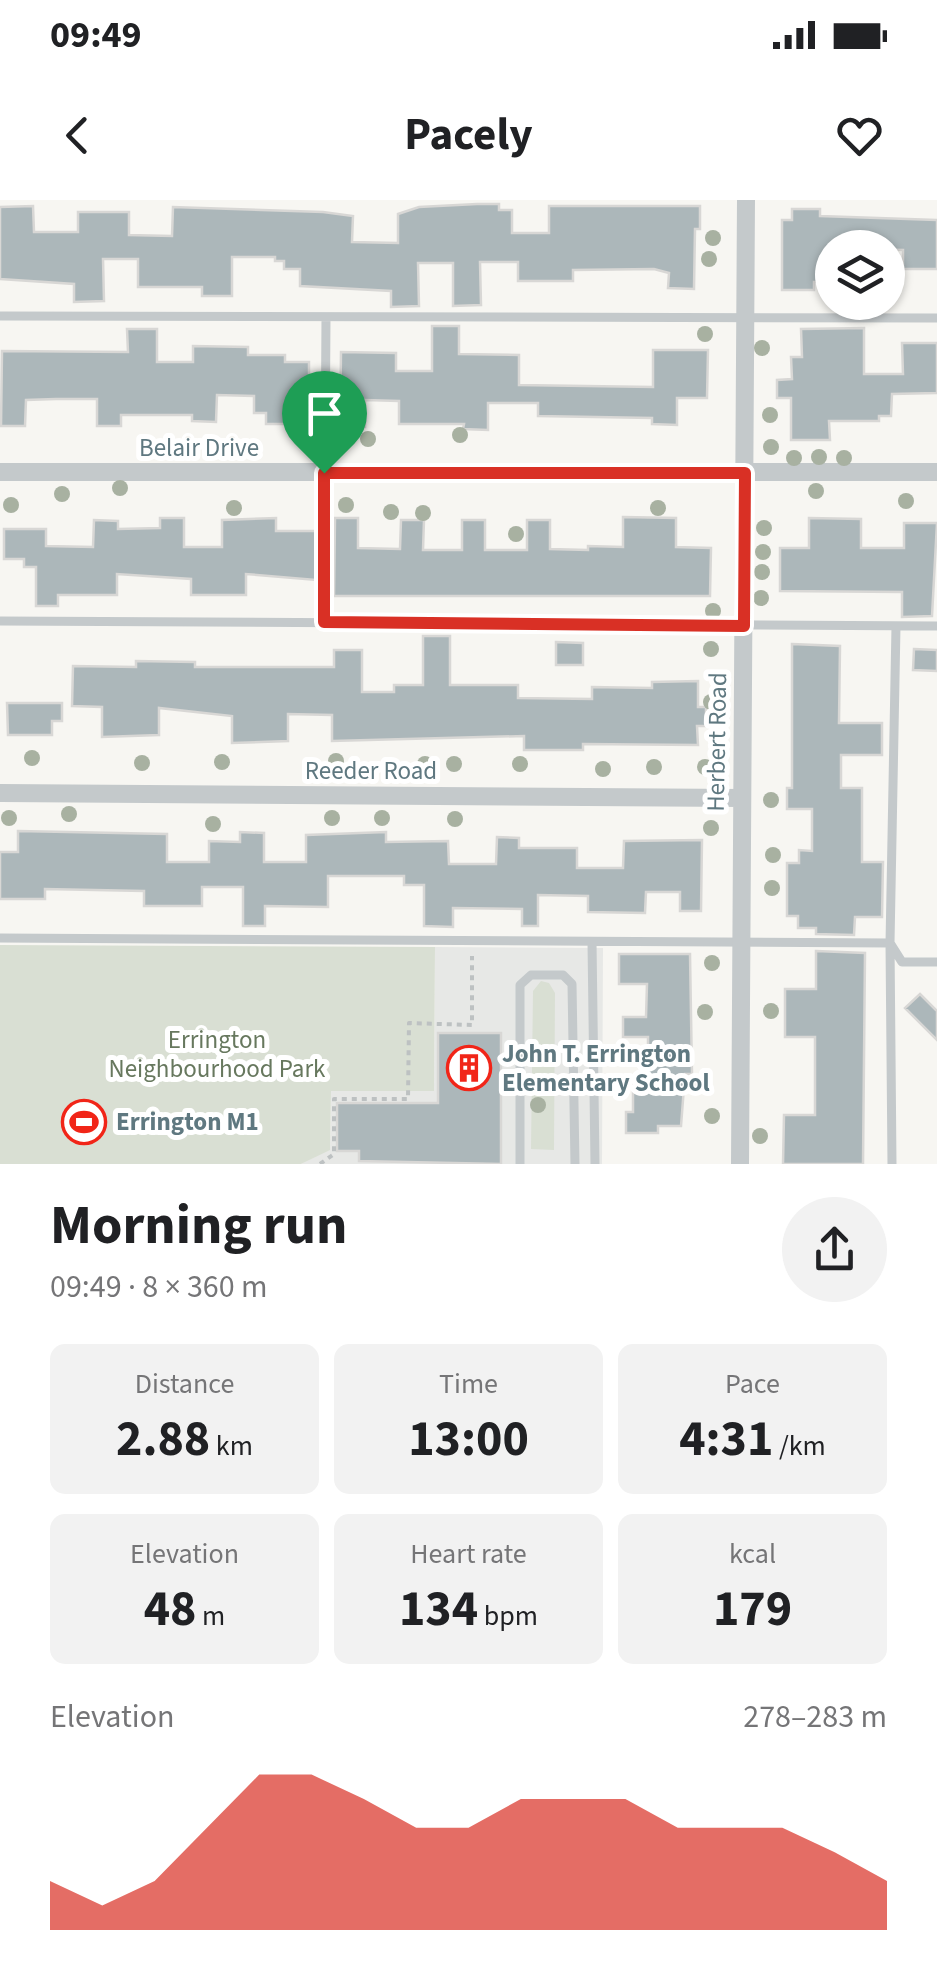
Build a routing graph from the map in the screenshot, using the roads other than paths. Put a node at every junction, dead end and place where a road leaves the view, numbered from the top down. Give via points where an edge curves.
1 (746, 200) edge
2 (0, 316) edge
3 (326, 317) junction
4 (744, 317) junction
5 (937, 318) edge
6 (0, 472) edge
7 (937, 472) edge
8 (324, 473) junction
9 (745, 473) junction
10 (0, 621) edge
11 (324, 622) junction
12 (744, 626) junction
13 (896, 626) junction
14 (937, 626) edge
15 (0, 793) edge
16 (741, 798) junction
17 (0, 938) edge
18 (592, 942) junction
19 (890, 943) junction
20 (741, 944) junction
21 (937, 962) edge
22 (520, 1164) edge
23 (575, 1164) edge
24 (594, 1164) edge
25 (740, 1164) edge
26 (892, 1164) edge

1 - 4 street, Herbert Road
2 - 3 lane
3 - 4 lane
3 - 8 lane
4 - 5 lane
4 - 9 street, Herbert Road
6 - 8 street, Belair Drive
7 - 9 street, Belair Drive
8 - 9 street, Belair Drive
8 - 11 lane
9 - 12 street, Herbert Road
10 - 11 lane
11 - 12 lane
12 - 13 lane
12 - 16 street, Herbert Road
13 - 14 lane
13 - 19 lane
15 - 16 street, Reeder Road
16 - 20 street, Herbert Road
17 - 18 lane
18 - 20 lane
18 - 24 lane
19 - 20 lane
19 - 21 lane via 902,962
19 - 26 lane
20 - 25 street, Herbert Road
22 - 23 lane via 520,985 531,975 562,975 572,984

